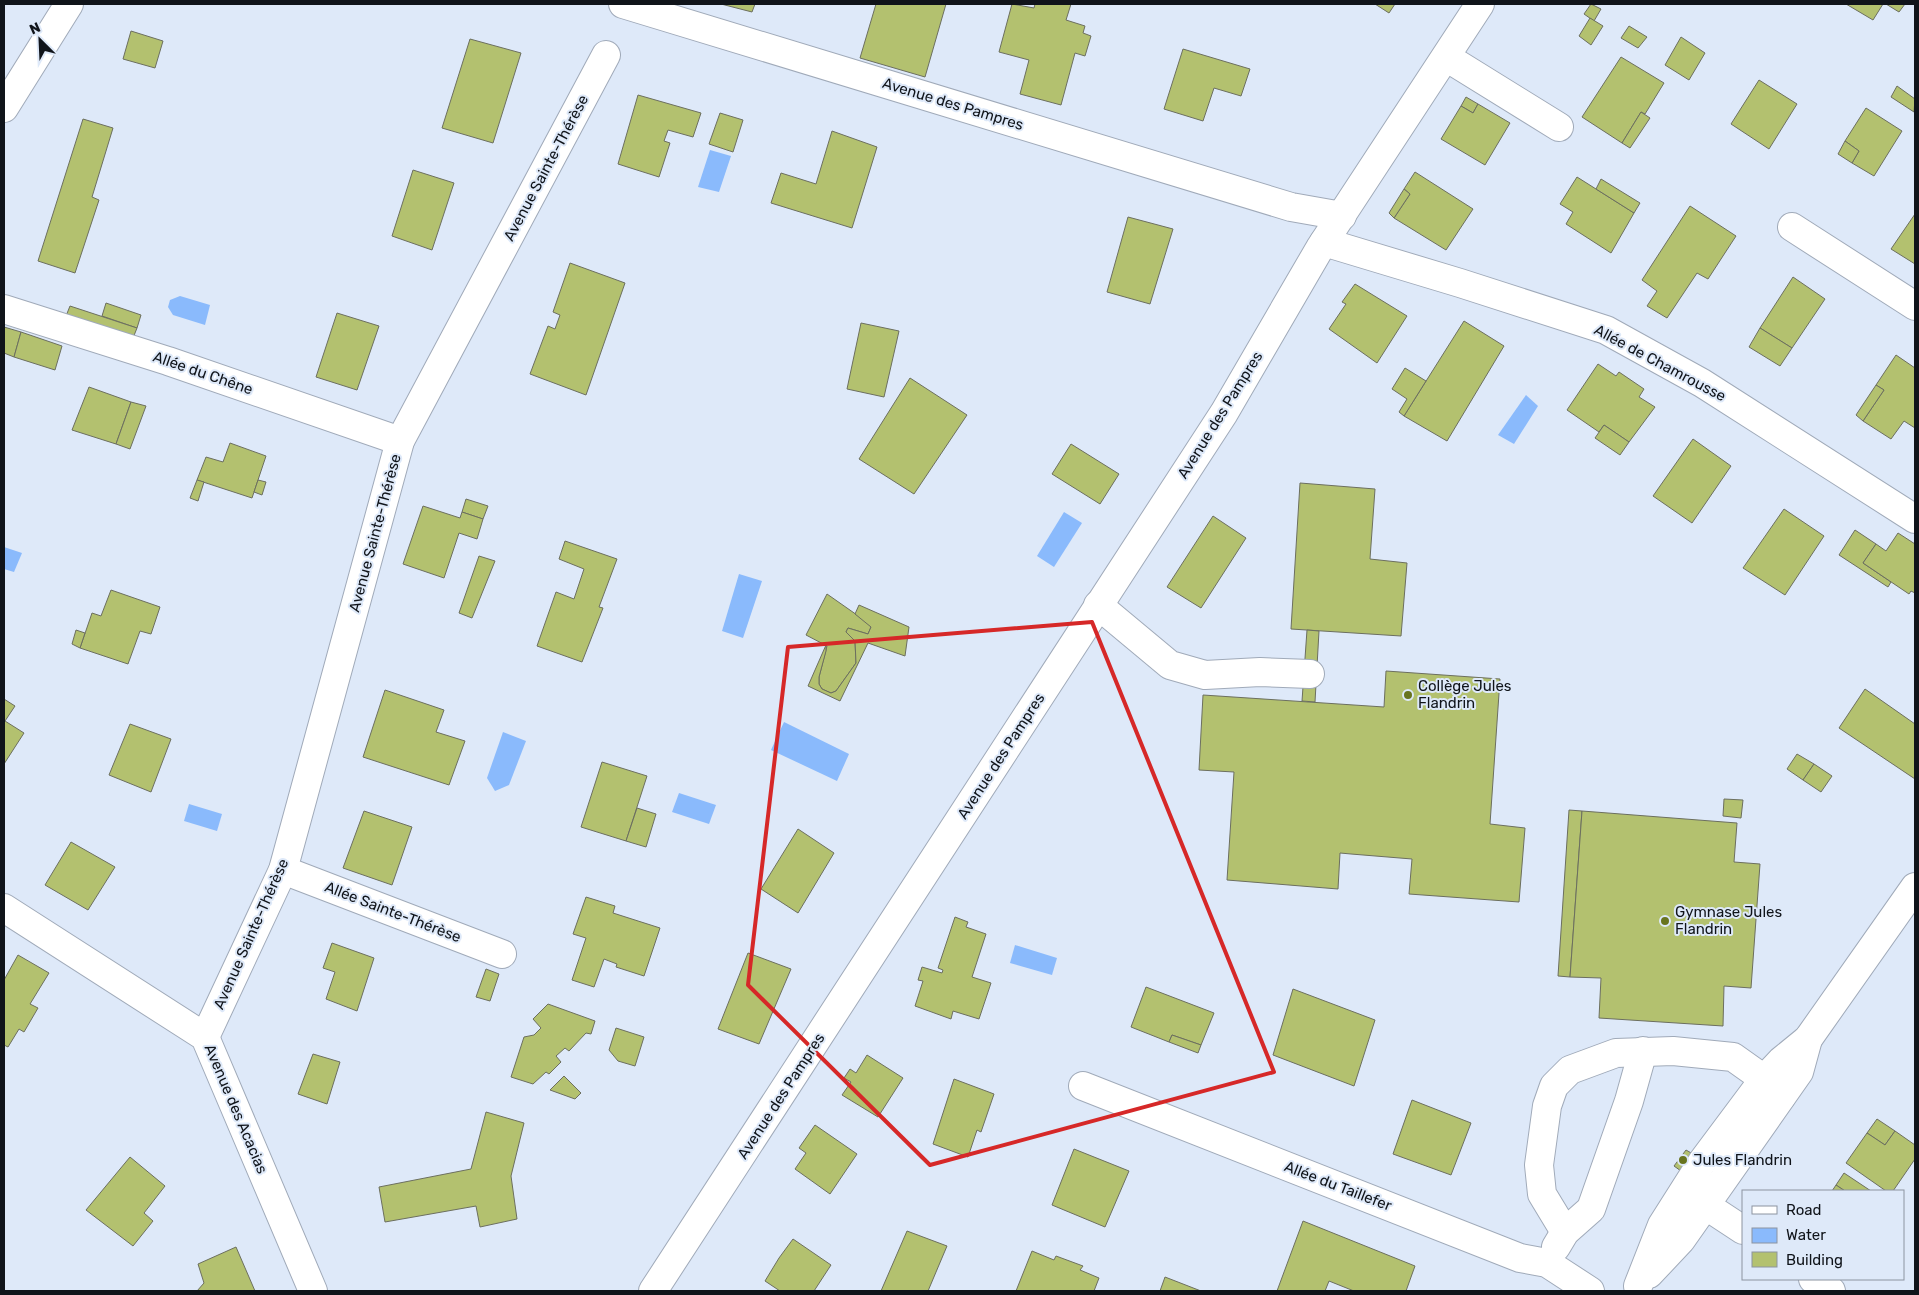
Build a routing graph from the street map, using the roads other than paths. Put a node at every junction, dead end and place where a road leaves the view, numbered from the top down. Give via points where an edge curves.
1 (69, 4) edge
2 (623, 4) edge
3 (1480, 4) edge
4 (606, 55) dead end
5 (1446, 57) junction
6 (4, 108) edge
7 (1559, 127) dead end
8 (1342, 216) junction
9 (1792, 227) dead end
10 (1324, 242) junction
11 (1915, 306) edge
12 (4, 309) edge
13 (400, 441) junction
14 (1915, 518) edge
15 (1098, 605) junction
16 (1310, 674) dead end
17 (283, 870) junction
18 (1915, 887) edge
19 (4, 908) edge
20 (502, 954) dead end
21 (205, 1037) junction
22 (1643, 1051) junction
23 (1083, 1086) dead end
24 (1772, 1088) junction
25 (1705, 1205) junction
26 (1742, 1229) edge
27 (1565, 1232) junction
28 (1546, 1263) junction
29 (1815, 1280) edge
30 (1636, 1289) edge
31 (314, 1291) edge
32 (653, 1291) edge
33 (1590, 1291) edge
34 (1832, 1291) edge

1 - 6 street
2 - 8 street, Avenue des Pampres via 1291,207
3 - 5 street, Avenue des Pampres
4 - 13 street, Avenue Sainte-Thérèse
5 - 7 street
5 - 8 street, Avenue des Pampres
8 - 10 street, Avenue des Pampres
9 - 11 street
10 - 14 street, Allée de Chamrousse via 1606,330 1702,383
10 - 15 street, Avenue des Pampres via 1224,413
12 - 13 street, Allée du Chêne via 168,361
13 - 17 street, Avenue Sainte-Thérèse
15 - 16 street via 1170,665 1205,675
15 - 32 street, Avenue des Pampres
17 - 20 street, Allée Sainte-Thérèse
17 - 21 street, Avenue Sainte-Thérèse
18 - 24 street via 1808,1039 1798,1072
19 - 21 street, Avenue des Acacias
21 - 31 street, Avenue des Acacias
22 - 24 street via 1732,1057
22 - 27 street via 1591,1210
22 - 27 street via 1616,1053 1570,1070 1554,1086 1547,1106 1539,1164 1542,1194
23 - 28 street, Allée du Taillefer via 1520,1258
24 - 25 street
24 - 30 street via 1702,1162 1662,1225
25 - 26 street
25 - 30 street via 1681,1240
27 - 28 street
28 - 33 street, Allée du Taillefer
29 - 34 street

